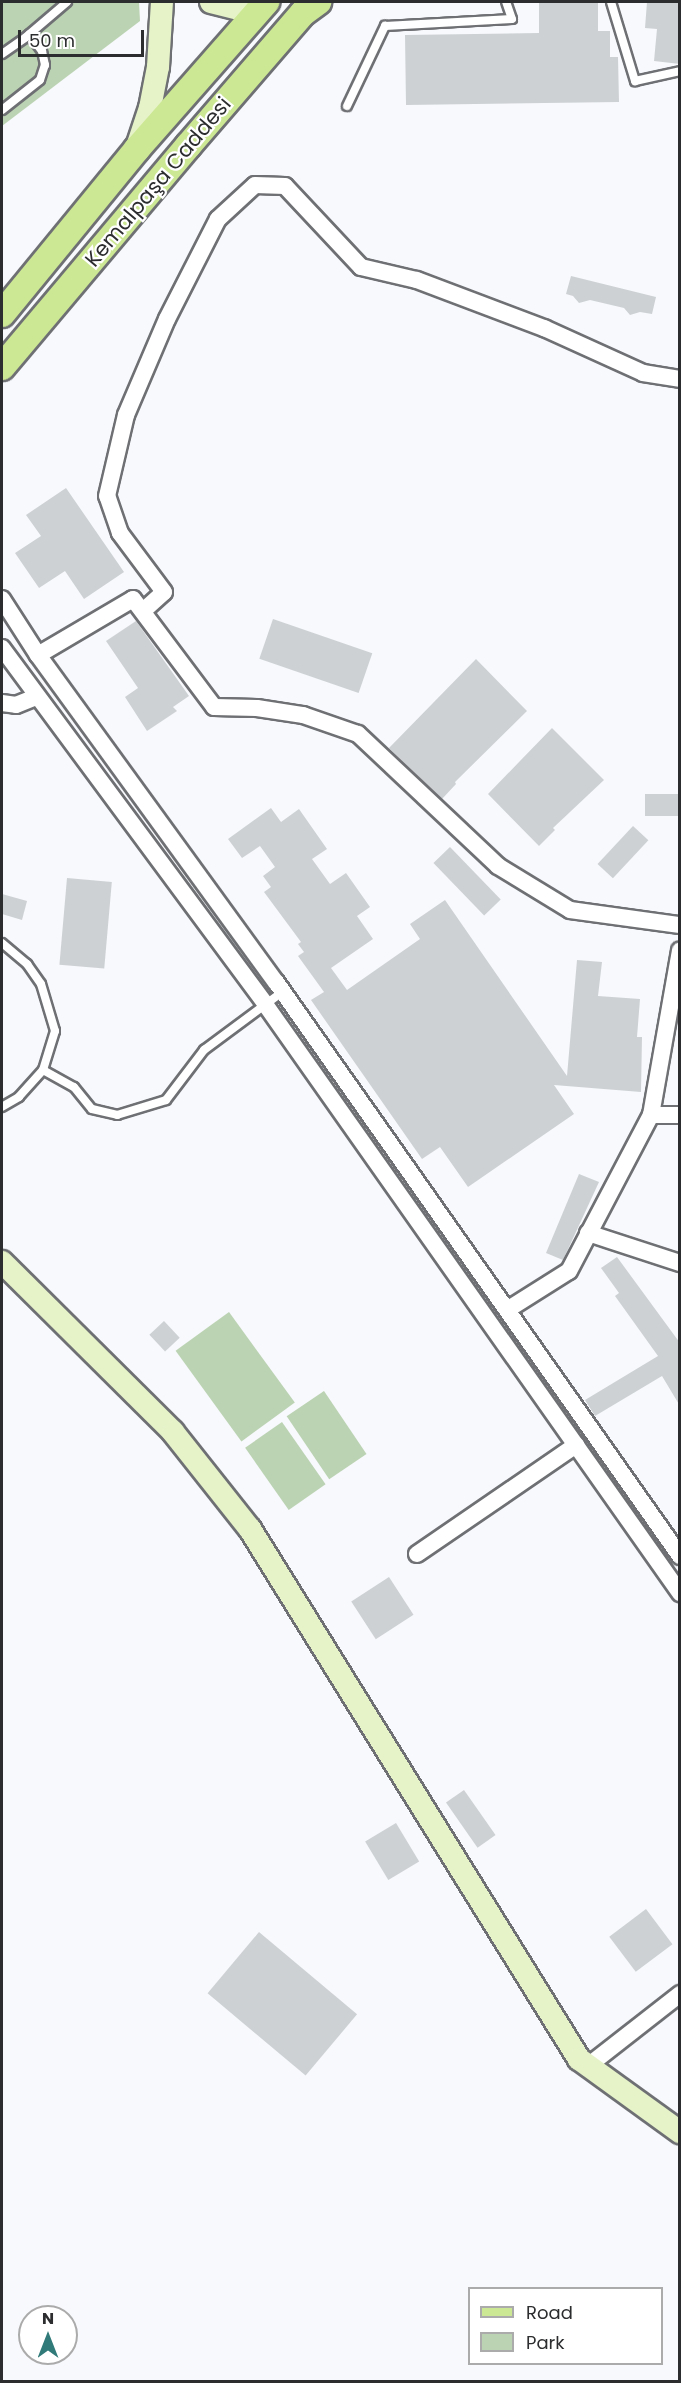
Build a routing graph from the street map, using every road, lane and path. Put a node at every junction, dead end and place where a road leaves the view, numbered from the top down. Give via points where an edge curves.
1 (67, 2) edge
2 (162, 2) edge
3 (211, 2) edge
4 (318, 2) edge
5 (506, 2) edge
6 (611, 2) edge
7 (263, 4) edge
8 (30, 34) junction
9 (2, 54) edge
10 (680, 71) edge
11 (346, 106) dead end
12 (2, 110) edge
13 (137, 148) junction
14 (2, 314) edge
15 (2, 367) edge
16 (680, 379) edge
17 (2, 599) edge
18 (142, 611) junction
19 (2, 648) edge
20 (38, 655) junction
21 (36, 697) junction
22 (2, 703) edge
23 (680, 925) edge
24 (2, 943) edge
25 (680, 951) edge
26 (282, 992) junction
27 (265, 1004) junction
28 (43, 1070) junction
29 (2, 1107) edge
30 (651, 1115) junction
31 (680, 1115) edge
32 (588, 1233) junction
33 (2, 1262) edge
34 (680, 1263) edge
35 (507, 1310) junction
36 (576, 1445) junction
37 (417, 1554) dead end
38 (680, 1556) edge
39 (680, 1593) edge
40 (680, 1994) edge
41 (588, 2066) junction
42 (680, 2132) edge

1 - 8 lane
2 - 13 street via 158,67
3 - 7 street via 244,10
4 - 15 main road, Kemalpaşa Caddesi via 303,13
5 - 11 lane via 512,19 385,26
6 - 10 lane via 635,81
7 - 13 main road, Kemalpaşa Caddesi
8 - 9 lane
8 - 12 lane via 42,51 45,65 40,80
13 - 14 main road, Kemalpaşa Caddesi
16 - 18 street via 643,373 544,328 417,280 361,267 285,186 255,185 218,219 167,320 126,415 107,496 120,533 164,592
17 - 20 street
18 - 20 street via 133,599
18 - 23 street via 214,707 303,715 358,734 498,866 570,910
19 - 21 street
20 - 26 street
21 - 22 street via 16,705
21 - 27 street
24 - 28 lane via 27,964 49,1004 55,1031
25 - 30 street
26 - 27 lane
26 - 35 street
27 - 28 lane via 204,1050 166,1100 117,1115 92,1109 74,1087
27 - 36 street
28 - 29 lane via 19,1097
30 - 31 street
30 - 32 street
32 - 34 street
32 - 35 street via 569,1271
33 - 41 street via 173,1432 250,1529 579,2060
35 - 38 street
36 - 37 street
36 - 39 street
40 - 41 street
41 - 42 street

